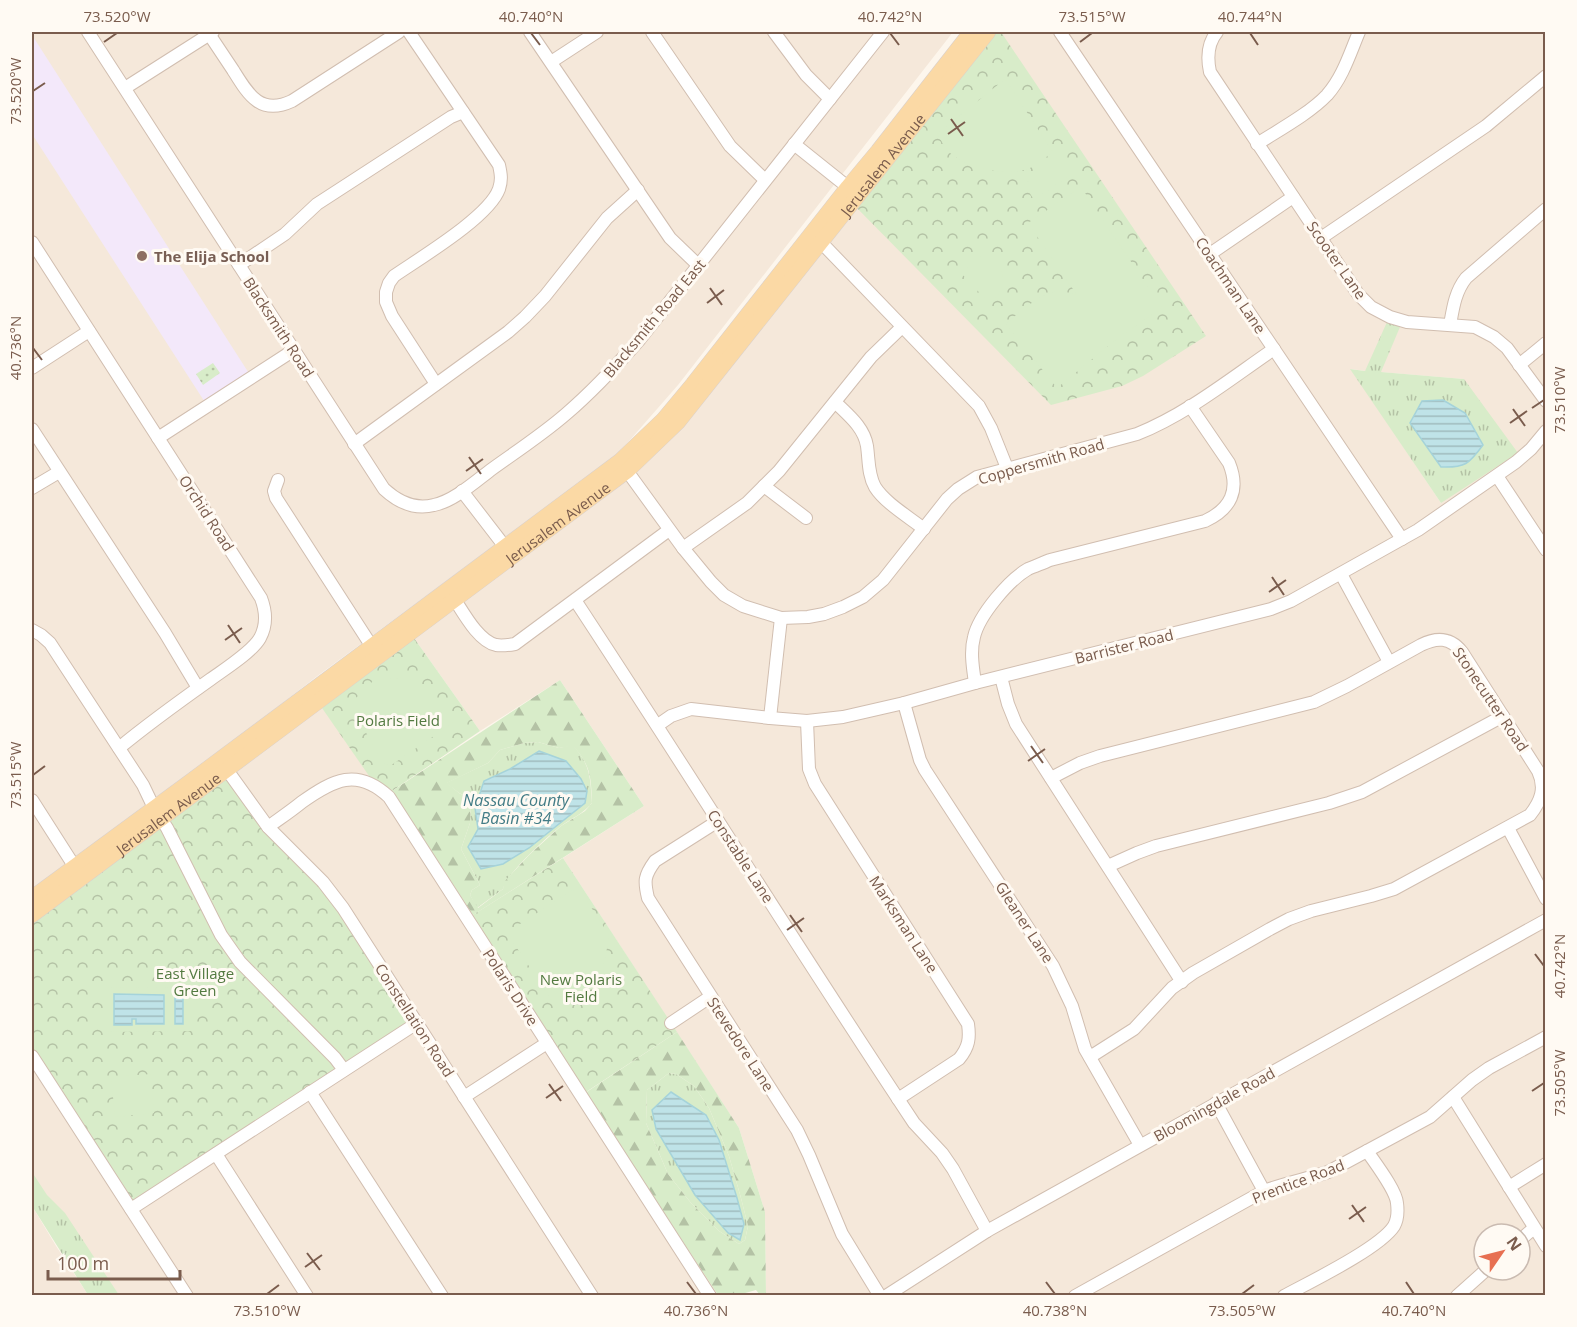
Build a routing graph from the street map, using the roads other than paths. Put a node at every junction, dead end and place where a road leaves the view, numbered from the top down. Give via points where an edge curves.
1 (88, 32) edge
2 (399, 32) edge
3 (409, 32) edge
4 (530, 32) edge
5 (597, 32) edge
6 (652, 32) edge
7 (774, 32) edge
8 (883, 32) edge
9 (971, 32) edge
10 (988, 32) edge
11 (1060, 32) edge
12 (1218, 32) edge
13 (1359, 32) edge
14 (211, 33) edge
15 (551, 62) junction
16 (1545, 76) edge
17 (125, 88) junction
18 (830, 99) junction
19 (463, 112) junction
20 (794, 144) junction
21 (1257, 144) junction
22 (765, 180) junction
23 (638, 190) junction
24 (853, 191) junction
25 (1293, 197) junction
26 (1545, 209) edge
27 (817, 237) junction
28 (1321, 238) junction
29 (32, 245) edge
30 (1210, 254) junction
31 (239, 265) junction
32 (698, 265) junction
33 (1450, 325) junction
34 (902, 327) junction
35 (89, 331) junction
36 (1545, 343) edge
37 (1274, 349) junction
38 (294, 350) junction
39 (1520, 365) junction
40 (32, 368) edge
41 (436, 384) junction
42 (1545, 401) edge
43 (835, 402) junction
44 (1190, 406) junction
45 (32, 429) edge
46 (1545, 431) edge
47 (158, 438) junction
48 (354, 444) junction
49 (624, 466) junction
50 (1007, 468) junction
51 (59, 472) junction
52 (1497, 476) junction
53 (278, 480) dead end
54 (764, 486) junction
55 (32, 488) edge
56 (462, 491) junction
57 (806, 518) dead end
58 (924, 529) junction
59 (669, 530) junction
60 (1402, 539) junction
61 (683, 548) junction
62 (1545, 550) edge
63 (509, 553) junction
64 (1341, 574) junction
65 (452, 595) junction
66 (575, 600) junction
67 (781, 618) junction
68 (32, 630) edge
69 (375, 651) junction
70 (1389, 662) junction
71 (1001, 677) junction
72 (975, 683) junction
73 (198, 688) junction
74 (904, 703) junction
75 (1503, 716) junction
76 (770, 718) junction
77 (807, 721) junction
78 (658, 725) junction
79 (118, 748) junction
80 (224, 765) junction
81 (1051, 778) junction
82 (32, 800) edge
83 (158, 813) junction
84 (718, 821) junction
85 (268, 828) junction
86 (1508, 828) junction
87 (1108, 867) junction
88 (78, 872) junction
89 (32, 898) edge
90 (1545, 899) edge
91 (32, 915) edge
92 (1545, 920) edge
93 (1182, 982) junction
94 (710, 997) junction
95 (417, 1023) junction
96 (671, 1023) dead end
97 (1545, 1037) edge
98 (547, 1043) junction
99 (32, 1056) edge
100 (1090, 1056) junction
101 (344, 1070) junction
102 (310, 1092) junction
103 (464, 1097) junction
104 (1453, 1097) junction
105 (898, 1099) junction
106 (1216, 1103) junction
107 (1140, 1145) junction
108 (1367, 1151) junction
109 (216, 1154) junction
110 (1545, 1164) edge
111 (1509, 1187) junction
112 (1264, 1191) junction
113 (131, 1209) junction
114 (1534, 1228) joint
115 (987, 1231) junction
116 (1545, 1246) edge
117 (1473, 1282) edge
118 (1286, 1295) edge
119 (187, 1296) edge
120 (307, 1296) edge
121 (442, 1296) edge
122 (592, 1296) edge
123 (710, 1296) edge
124 (880, 1296) edge
125 (886, 1296) edge
126 (1075, 1296) edge
127 (1457, 1296) edge

1 - 17 street, Blacksmith Road
2 - 14 street via 292,101 276,106 263,105 249,95
3 - 19 street
4 - 15 street
5 - 15 street
6 - 22 street via 730,146
7 - 18 street via 806,75
8 - 18 street
9 - 24 main road, Jerusalem Avenue via 878,152
10 - 24 main road, Jerusalem Avenue
11 - 30 street, Coachman Lane
12 - 21 street, Scooter Lane via 1209,48 1210,72
13 - 21 street via 1327,95
14 - 17 street
15 - 23 street
16 - 28 street via 1486,126
17 - 31 street, Blacksmith Road
18 - 20 street
19 - 31 street via 333,194
19 - 41 street via 499,165 498,191 465,228 394,276 386,292 392,316
20 - 22 street, Blacksmith Road East
20 - 24 street
21 - 25 street, Scooter Lane
22 - 32 street, Blacksmith Road East
23 - 32 street via 670,238
23 - 41 street via 607,218 525,317
24 - 27 main road, Jerusalem Avenue
25 - 28 street, Scooter Lane
25 - 30 street
26 - 33 street via 1462,283
27 - 34 street
27 - 49 main road, Jerusalem Avenue via 741,334
28 - 33 street, Scooter Lane via 1371,307 1407,322
29 - 35 street, Orchid Road
30 - 37 street, Coachman Lane
31 - 38 street, Blacksmith Road
32 - 56 street, Blacksmith Road East via 640,339 586,397
33 - 39 street, Scooter Lane via 1475,327 1494,337
34 - 43 street via 871,357
34 - 50 street via 979,406
35 - 40 street
35 - 47 street, Orchid Road
36 - 39 street
37 - 44 street, Coppersmith Road
37 - 60 street, Coachman Lane
38 - 47 street
38 - 48 street, Blacksmith Road
39 - 42 street, Scooter Lane
41 - 48 street
43 - 54 street
43 - 58 street via 862,433 874,485
44 - 50 street, Coppersmith Road via 1137,434
44 - 72 street via 1233,472 1231,500 1217,516 1205,521 1028,569 1012,582 975,631
45 - 51 street
46 - 52 street, Barrister Road via 1531,449
47 - 73 street, Orchid Road via 265,609 265,624 257,643
48 - 56 street, Blacksmith Road via 384,489 400,502 432,506
49 - 59 street, Coppersmith Road
49 - 63 main road, Jerusalem Avenue
50 - 58 street, Coppersmith Road via 977,477 958,489
51 - 55 street
51 - 73 street
52 - 60 street, Barrister Road
52 - 62 street
53 - 69 street via 276,498
54 - 57 street
54 - 61 street via 747,503
56 - 63 street
58 - 67 street, Coppersmith Road via 883,580 863,597 824,614
59 - 61 street, Coppersmith Road
59 - 66 street
60 - 64 street, Barrister Road
61 - 67 street, Coppersmith Road via 724,596
63 - 65 main road, Jerusalem Avenue
64 - 70 street
64 - 71 street, Barrister Road via 1271,609
65 - 66 street via 477,632 495,645 515,644
65 - 69 main road, Jerusalem Avenue
66 - 78 street, Constable Lane
67 - 76 street
68 - 79 street via 50,643
69 - 80 main road, Jerusalem Avenue
70 - 75 street, Stonecutter Road via 1430,640 1448,640 1458,648
70 - 81 street, Stonecutter Road via 1314,702 1100,756
71 - 72 street, Barrister Road
71 - 81 street via 1016,724
72 - 74 street, Barrister Road
73 - 79 street, Orchid Road
74 - 77 street, Barrister Road
74 - 100 street, Gleaner Lane via 925,770 1053,966
75 - 86 street, Stonecutter Road via 1538,771 1542,788 1539,803 1530,815
75 - 87 street via 1362,792 1156,846
76 - 77 street, Barrister Road
76 - 78 street, Barrister Road via 691,709
77 - 105 street, Marksman Lane via 809,768 815,784 968,1024 969,1042 959,1059
78 - 84 street, Constable Lane
79 - 83 street
80 - 83 main road, Jerusalem Avenue
80 - 85 street, Constellation Road
81 - 87 street
82 - 88 street
83 - 88 main road, Jerusalem Avenue
83 - 101 street via 221,935 240,962
84 - 94 street, Stevedore Lane via 655,861 645,884 648,898
84 - 105 street, Constable Lane
85 - 95 street, Constellation Road via 323,882 343,908
85 - 98 street, Polaris Drive via 336,781 362,780 381,789
86 - 90 street
86 - 93 street, Stonecutter Road via 1394,889 1290,919
87 - 93 street
88 - 89 main road, Jerusalem Avenue
88 - 91 main road, Jerusalem Avenue
92 - 106 street, Bloomingdale Road
93 - 100 street, Stonecutter Road via 1160,999 1134,1029
94 - 96 street
94 - 124 street, Stevedore Lane via 797,1130 842,1234
95 - 101 street
95 - 103 street, Constellation Road
97 - 104 street, Prentice Road via 1489,1068
98 - 103 street
98 - 123 street, Polaris Drive
99 - 113 street
100 - 107 street, Gleaner Lane
101 - 102 street
102 - 109 street
102 - 121 street
103 - 122 street, Constellation Road
104 - 108 street, Prentice Road via 1430,1117
104 - 111 street
105 - 115 street, Constable Lane via 914,1124 948,1161
106 - 107 street, Bloomingdale Road
106 - 112 street
107 - 115 street, Bloomingdale Road
108 - 112 street, Prentice Road via 1328,1172
108 - 118 street via 1397,1200 1394,1225 1359,1254
109 - 113 street
109 - 120 street
110 - 111 street
111 - 114 street
112 - 126 street, Prentice Road
113 - 119 street
114 - 116 street
115 - 125 street, Bloomingdale Road
117 - 127 street

